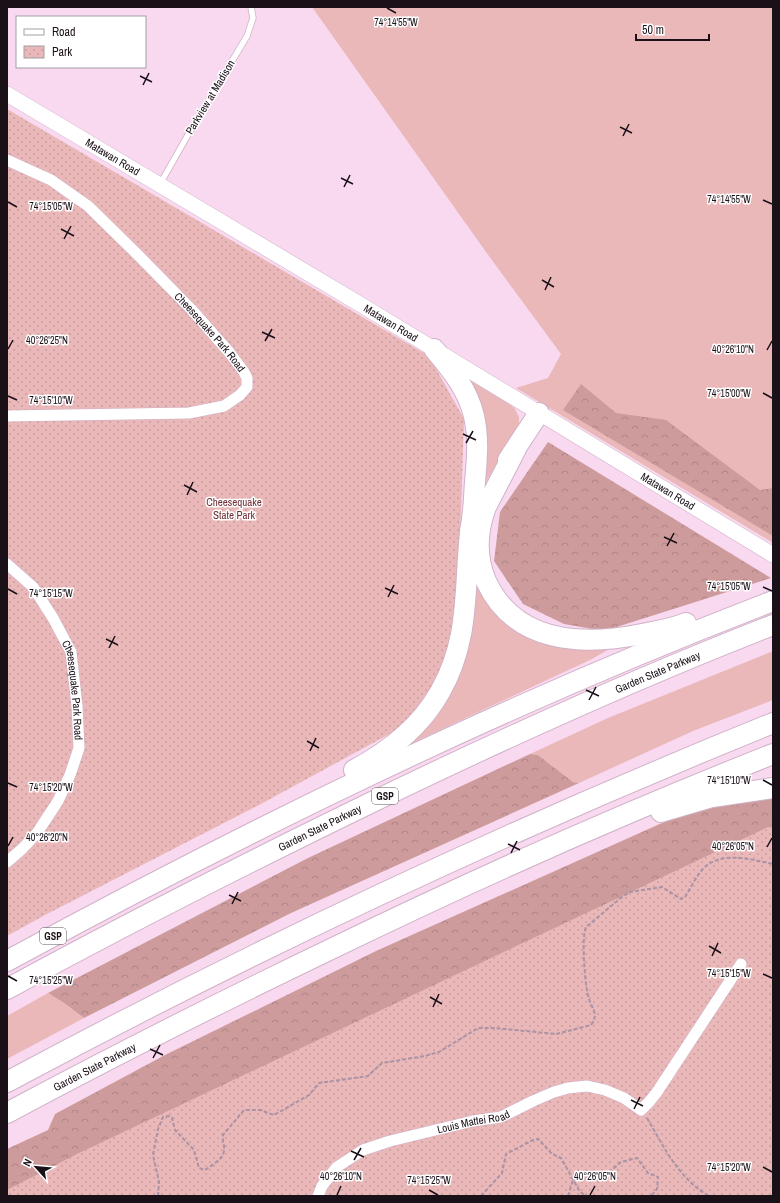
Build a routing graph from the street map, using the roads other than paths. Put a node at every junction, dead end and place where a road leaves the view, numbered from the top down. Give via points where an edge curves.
1 (251, 7) edge
2 (7, 94) edge
3 (7, 160) edge
4 (160, 184) junction
5 (434, 349) junction
6 (539, 413) junction
7 (7, 416) edge
8 (516, 449) junction
9 (472, 518) junction
10 (773, 555) edge
11 (7, 564) edge
12 (773, 601) edge
13 (749, 610) junction
14 (773, 625) edge
15 (773, 723) edge
16 (773, 754) edge
17 (773, 788) edge
18 (268, 825) junction
19 (600, 826) junction
20 (7, 862) edge
21 (7, 961) edge
22 (741, 964) dead end
23 (7, 989) edge
24 (7, 1082) edge
25 (7, 1113) edge
26 (318, 1196) edge

1 - 4 lane, Parkview at Madison via 253,18 247,36
2 - 4 main road, Matawan Road
3 - 7 street, Cheesequake Park Road via 51,180 88,206 191,309 230,352 247,378 247,387 224,406 189,413
4 - 5 main road, Matawan Road
5 - 6 main road, Matawan Road
5 - 9 highway via 460,384 474,415 477,451
6 - 8 highway
6 - 10 main road, Matawan Road
8 - 9 highway via 486,490
8 - 13 highway via 484,512 478,547 481,566 489,586 502,606 518,620 536,630 555,636 578,640 602,640 658,631 693,620
9 - 18 highway via 461,636 451,671 436,698 402,738
11 - 20 street, Cheesequake Park Road via 33,587 71,652 80,748 58,801 37,833
12 - 13 highway, Garden State Parkway / GSP
13 - 18 highway, Garden State Parkway / GSP via 547,694 412,755
14 - 23 highway, Garden State Parkway / GSP via 583,704 421,778 215,879
15 - 24 highway via 561,812 400,885 201,981
16 - 19 highway, Garden State Parkway
17 - 19 highway via 712,797 659,813
18 - 21 highway, Garden State Parkway / GSP
19 - 25 highway, Garden State Parkway via 397,917 269,979
22 - 26 street, Louis Mattei Road via 657,1092 641,1110 624,1098 605,1090 587,1086 568,1088 501,1117 405,1137 363,1150 337,1167 322,1186

